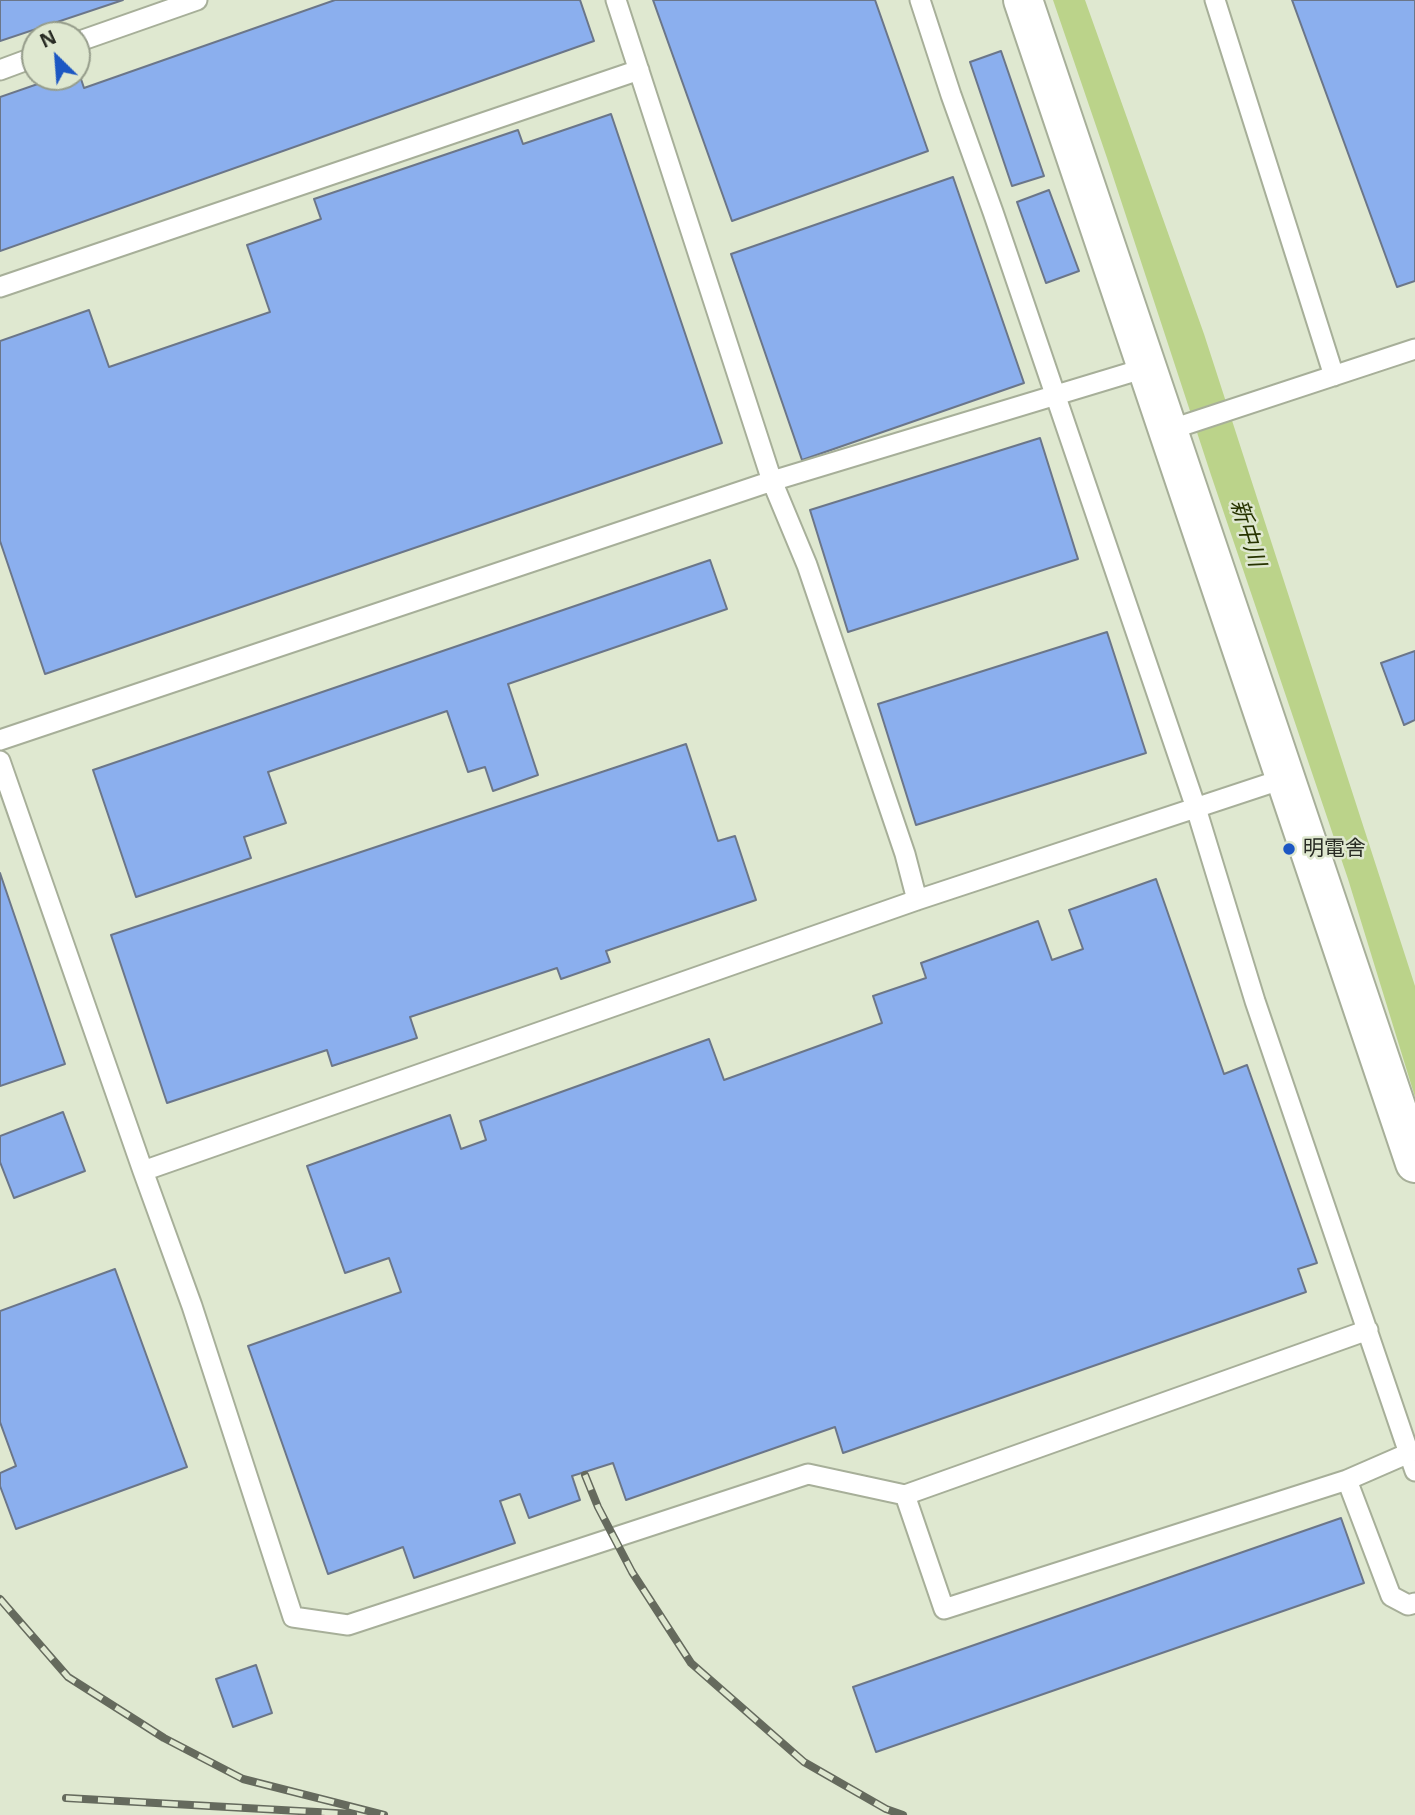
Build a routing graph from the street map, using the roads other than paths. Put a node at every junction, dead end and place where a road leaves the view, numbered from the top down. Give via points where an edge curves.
1 (197, 0) edge
2 (616, 0) edge
3 (920, 0) edge
4 (1023, 0) edge
5 (1215, 0) edge
6 (91, 38) edge
7 (21, 62) edge
8 (0, 70) edge
9 (639, 70) junction
10 (0, 288) edge
11 (1415, 349) edge
12 (1147, 365) junction
13 (1334, 376) junction
14 (1054, 396) junction
15 (1169, 430) junction
16 (772, 481) junction
17 (0, 740) edge
18 (0, 761) edge
19 (1286, 778) junction
20 (1196, 808) junction
21 (917, 900) junction
22 (1415, 1163) edge
23 (143, 1171) junction
24 (1368, 1331) junction
25 (1412, 1462) edge
26 (1347, 1480) junction
27 (905, 1495) junction
28 (1415, 1603) edge

1 - 6 lane
2 - 9 lane
3 - 14 lane
4 - 12 street
5 - 13 lane
7 - 8 lane
9 - 10 lane
9 - 16 lane
11 - 13 lane
12 - 14 lane
12 - 15 street
13 - 15 lane
14 - 16 lane
14 - 20 lane
15 - 19 street
16 - 17 lane
16 - 21 lane via 807,565
18 - 23 lane
19 - 20 lane
19 - 22 street
20 - 21 lane
20 - 24 lane via 1255,1001
21 - 23 lane
23 - 27 lane via 293,1617 348,1625 808,1475
24 - 25 lane
24 - 27 lane
25 - 26 lane
26 - 27 lane via 944,1609
26 - 28 lane via 1391,1596 1408,1605

